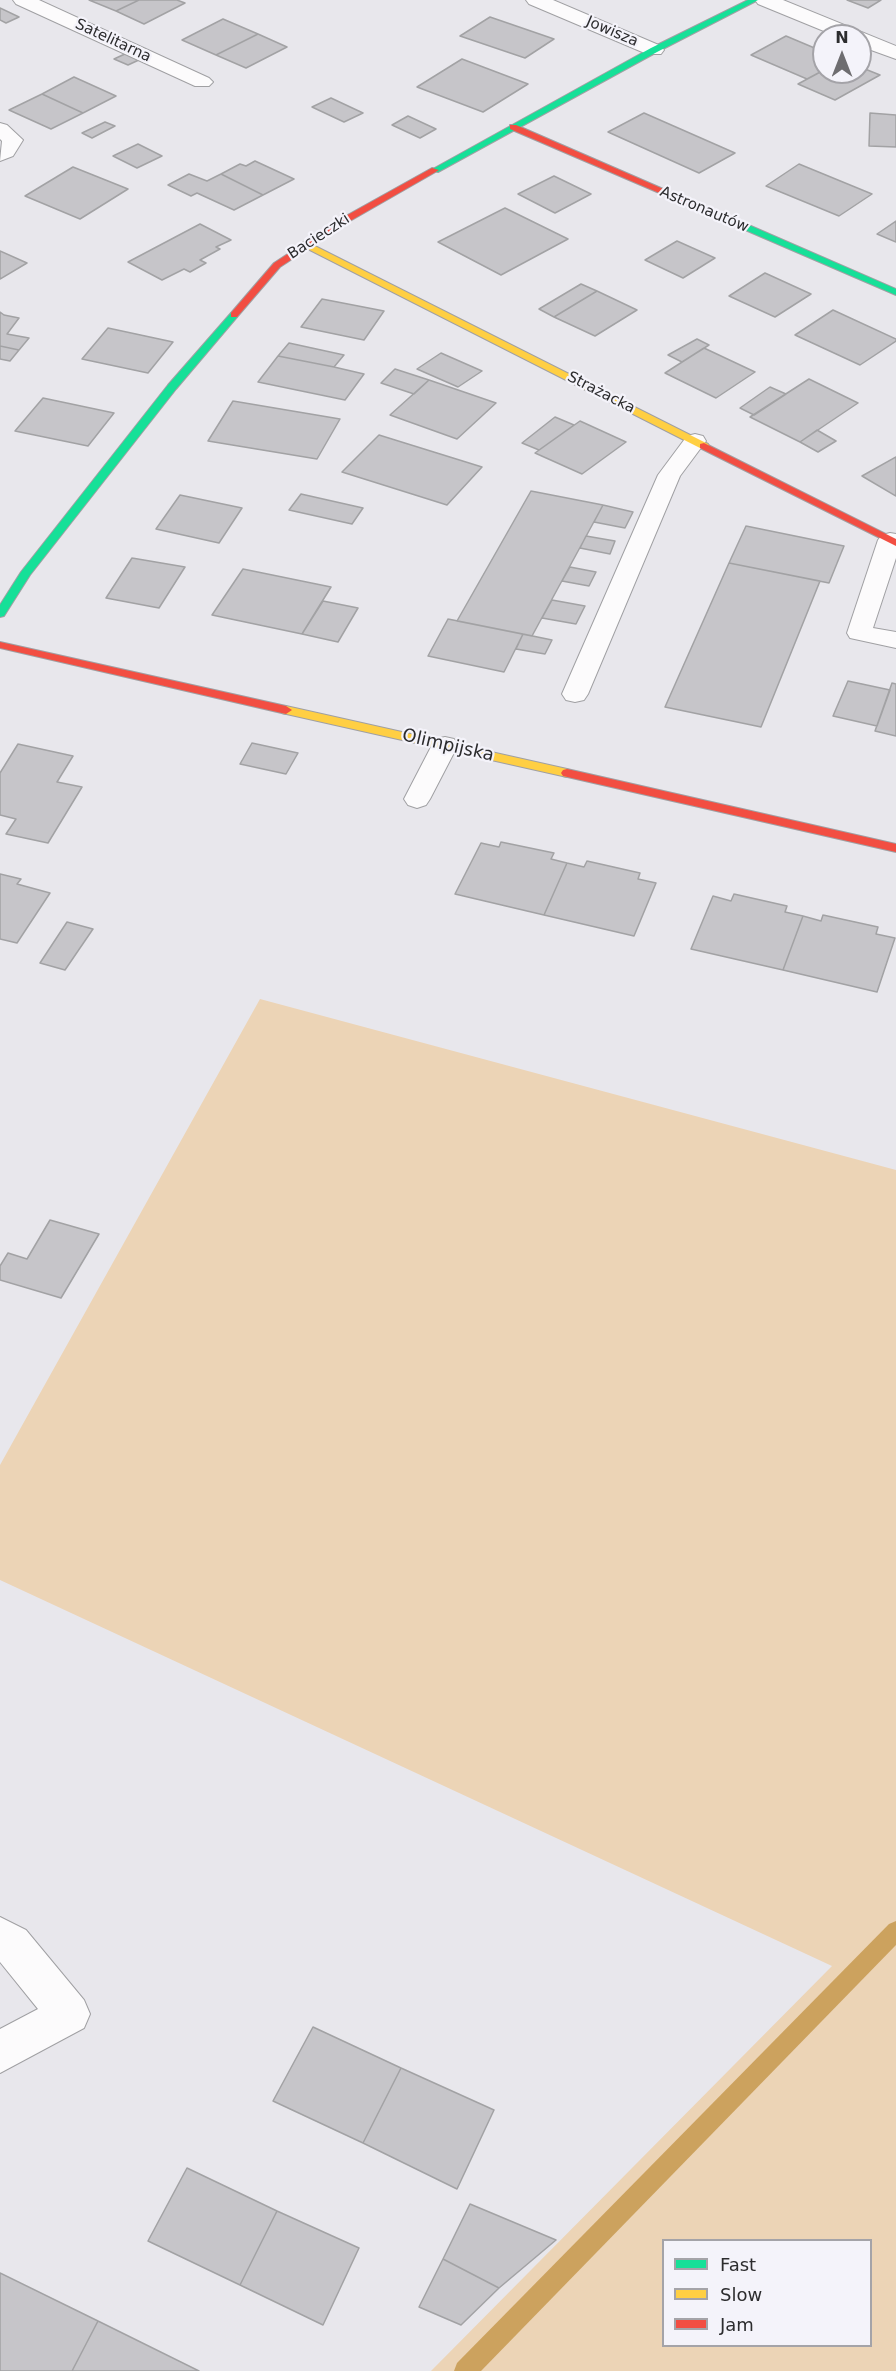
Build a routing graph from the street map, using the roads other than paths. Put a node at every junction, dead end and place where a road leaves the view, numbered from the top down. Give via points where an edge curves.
1 (23, 0) edge
2 (536, 0) edge
3 (754, 0) edge
4 (765, 0) edge
5 (824, 24) edge
6 (872, 44) edge
7 (654, 50) junction
8 (896, 53) edge
9 (202, 82) dead end
10 (513, 127) junction
11 (0, 129) edge
12 (0, 155) edge
13 (305, 244) junction
14 (896, 292) edge
15 (695, 441) junction
16 (893, 542) edge
17 (0, 614) edge
18 (896, 640) edge
19 (0, 645) edge
20 (575, 694) dead end
21 (445, 745) junction
22 (417, 799) dead end
23 (896, 848) edge
24 (0, 1936) edge
25 (0, 2052) edge

1 - 9 street, Satelitarna
2 - 7 street, Jowisza
3 - 7 street, Bacieczki
4 - 5 street
6 - 8 street
7 - 10 street, Bacieczki
10 - 13 street, Bacieczki
10 - 14 street, Astronautów
11 - 12 lane via 13,140
13 - 15 street, Strażacka
13 - 17 street, Bacieczki via 277,265 172,387 25,574
15 - 16 street, Strażacka
15 - 20 lane via 669,475
16 - 18 lane via 859,633
19 - 21 street, Olimpijska
21 - 22 lane
21 - 23 street, Olimpijska
24 - 25 street via 69,2014

